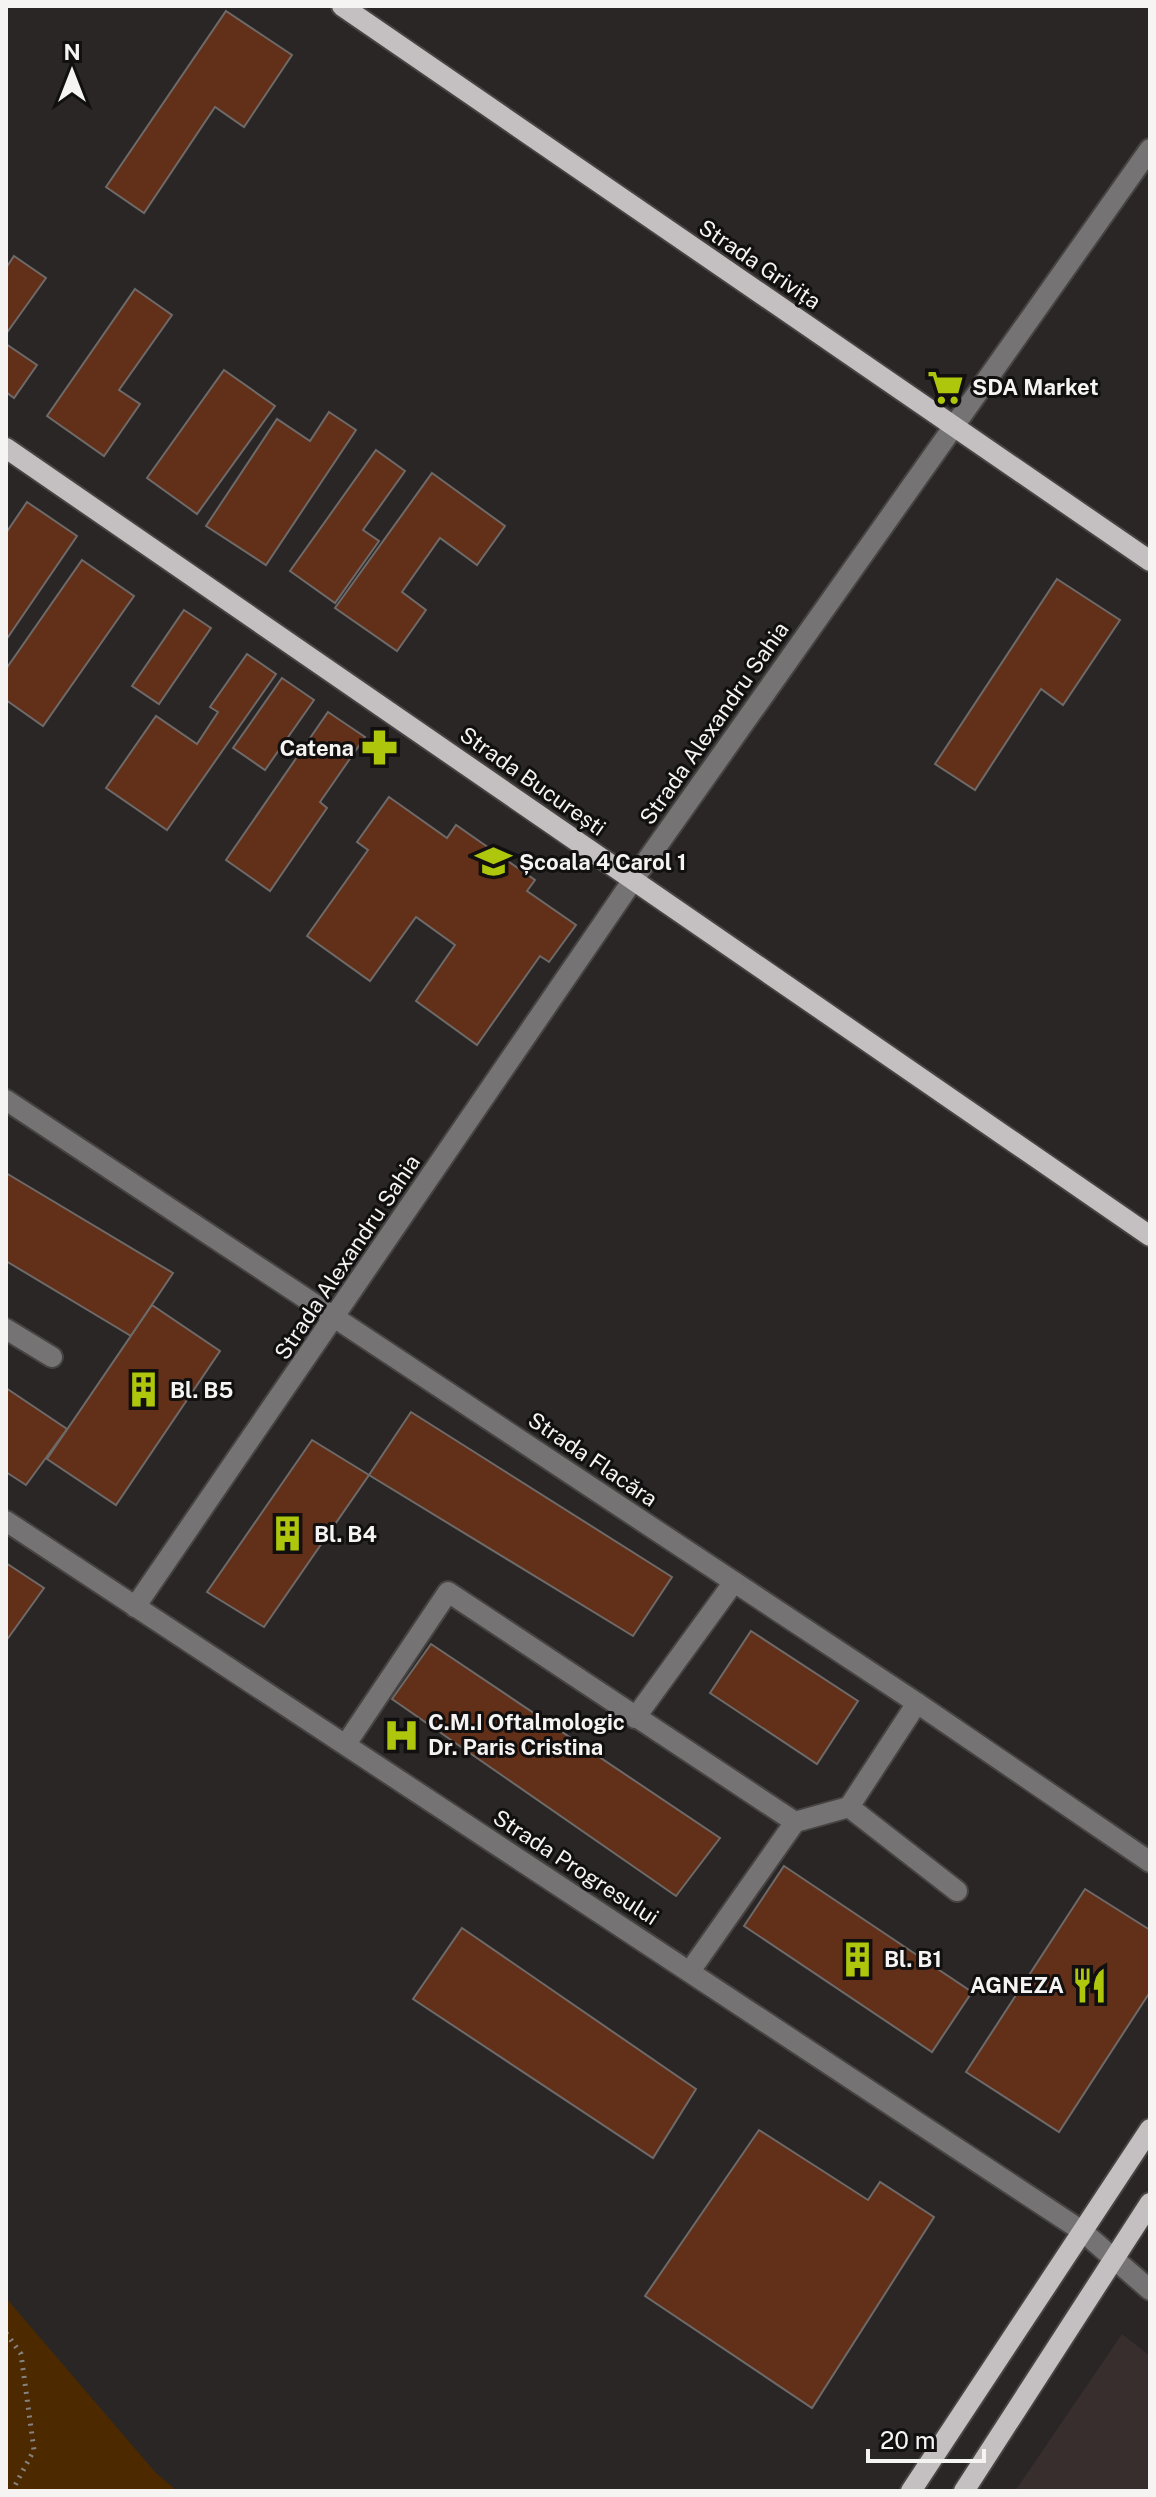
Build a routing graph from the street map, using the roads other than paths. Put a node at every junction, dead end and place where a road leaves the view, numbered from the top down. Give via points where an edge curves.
1 (342, 6) edge
2 (1150, 149) edge
3 (953, 425) junction
4 (6, 448) edge
5 (1150, 561) edge
6 (633, 880) junction
7 (6, 1100) edge
8 (1150, 1236) edge
9 (335, 1316) junction
10 (6, 1329) edge
11 (52, 1357) dead end
12 (6, 1521) edge
13 (734, 1582) junction
14 (135, 1607) junction
15 (917, 1703) junction
16 (635, 1718) junction
17 (346, 1744) junction
18 (849, 1807) junction
19 (795, 1822) junction
20 (1150, 1862) edge
21 (957, 1891) dead end
22 (690, 1971) junction
23 (1150, 2129) edge
24 (1150, 2203) edge
25 (1082, 2231) junction
26 (1115, 2260) junction
27 (1150, 2290) edge
28 (911, 2491) edge
29 (964, 2491) edge

1 - 3 main road, Strada Grivița
2 - 3 street, Strada Alexandru Sahia
3 - 5 main road, Strada Grivița
3 - 6 street, Strada Alexandru Sahia
4 - 6 main road, Strada București
6 - 8 main road, Strada București
6 - 9 street, Strada Alexandru Sahia
7 - 9 street, Strada Flacăra
9 - 13 street, Strada Flacăra
9 - 14 street, Strada Alexandru Sahia
10 - 11 street
12 - 14 street, Strada Progresului
13 - 15 street, Strada Flacăra
13 - 16 street
14 - 17 street, Strada Progresului
15 - 18 street
15 - 20 street, Strada Flacăra
16 - 17 street via 448,1592
16 - 19 street
17 - 22 street, Strada Progresului
18 - 19 street
18 - 21 street
19 - 22 street
22 - 25 street, Strada Progresului
23 - 25 main road
24 - 26 main road
25 - 26 street, Strada Progresului
25 - 28 main road
26 - 27 street, Strada Progresului
26 - 29 main road

